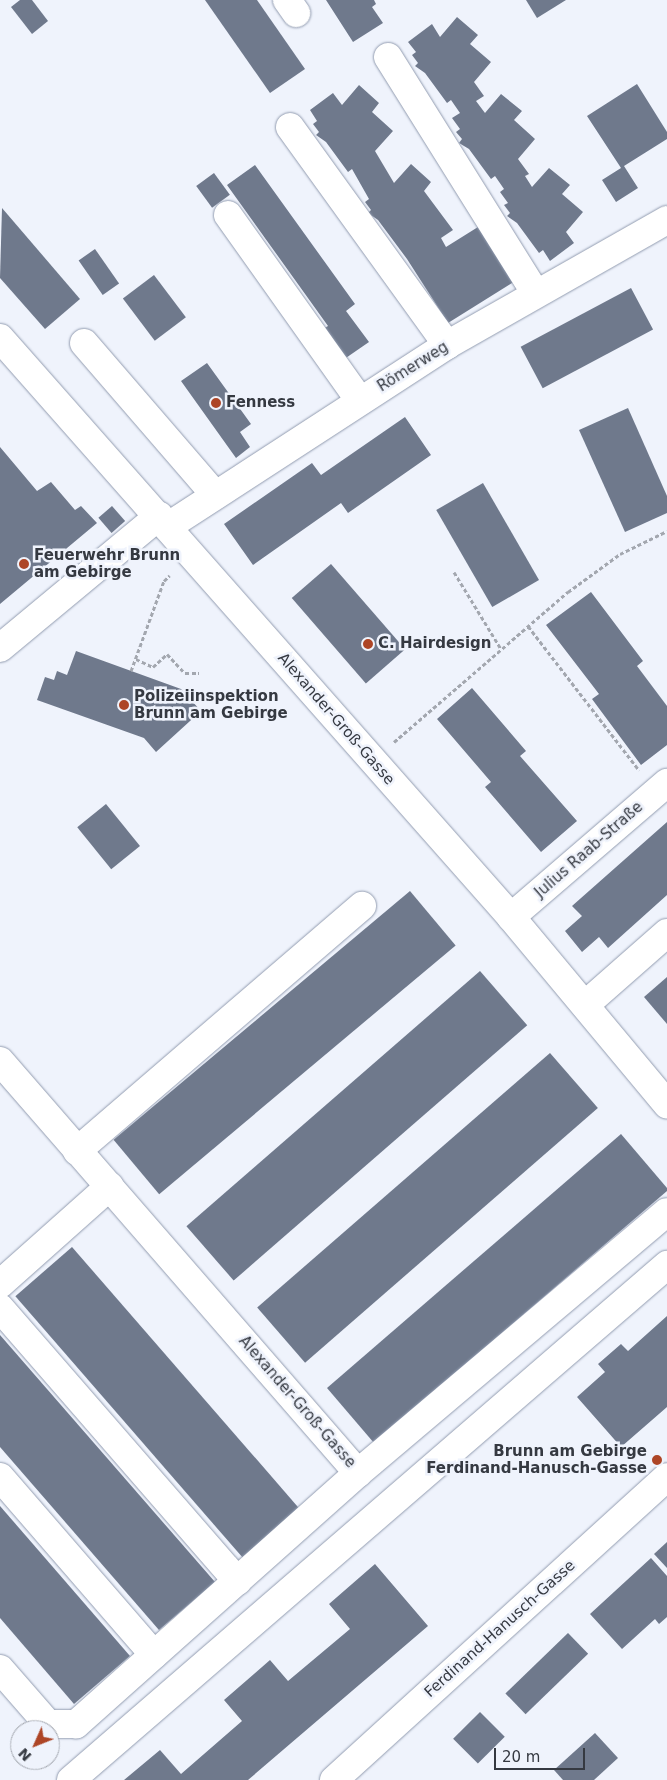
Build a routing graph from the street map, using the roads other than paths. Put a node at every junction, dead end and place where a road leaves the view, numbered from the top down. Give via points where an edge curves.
1 (388, 57) dead end
2 (290, 127) dead end
3 (228, 215) dead end
4 (667, 220) edge
5 (536, 294) junction
6 (0, 338) edge
7 (84, 343) dead end
8 (447, 345) junction
9 (360, 401) junction
10 (214, 495) junction
11 (163, 522) junction
12 (0, 648) edge
13 (661, 787) edge
14 (362, 906) dead end
15 (511, 917) junction
16 (667, 933) edge
17 (585, 1005) junction
18 (0, 1060) edge
19 (667, 1104) edge
20 (77, 1151) junction
21 (110, 1186) junction
22 (667, 1212) edge
23 (667, 1264) edge
24 (0, 1284) edge
25 (0, 1308) edge
26 (358, 1472) junction
27 (0, 1477) edge
28 (667, 1477) edge
29 (237, 1581) junction
30 (154, 1655) junction
31 (0, 1669) edge
32 (71, 1780) edge
33 (334, 1780) edge

1 - 5 street
2 - 8 street
3 - 9 street
4 - 5 street, Römerweg
5 - 8 street, Römerweg
6 - 11 street, Alexander-Groß-Gasse
7 - 10 street
8 - 9 street, Römerweg
9 - 10 street, Römerweg
10 - 11 street, Römerweg
11 - 12 street, Römerweg
11 - 15 street, Alexander-Groß-Gasse
13 - 15 street, Julius Raab-Straße
14 - 20 street
15 - 17 street, Alexander-Groß-Gasse
16 - 17 street
17 - 19 street, Alexander-Groß-Gasse
18 - 20 street, Alexander-Groß-Gasse
20 - 21 street, Alexander-Groß-Gasse
21 - 24 street
21 - 26 street, Alexander-Groß-Gasse
22 - 26 street
23 - 32 street
25 - 29 street
26 - 29 street, Alexander-Groß-Gasse
27 - 30 street
28 - 33 street, Ferdinand-Hanusch-Gasse
29 - 30 street, Alexander-Groß-Gasse
30 - 31 street, Alexander-Groß-Gasse via 76,1724 48,1724

